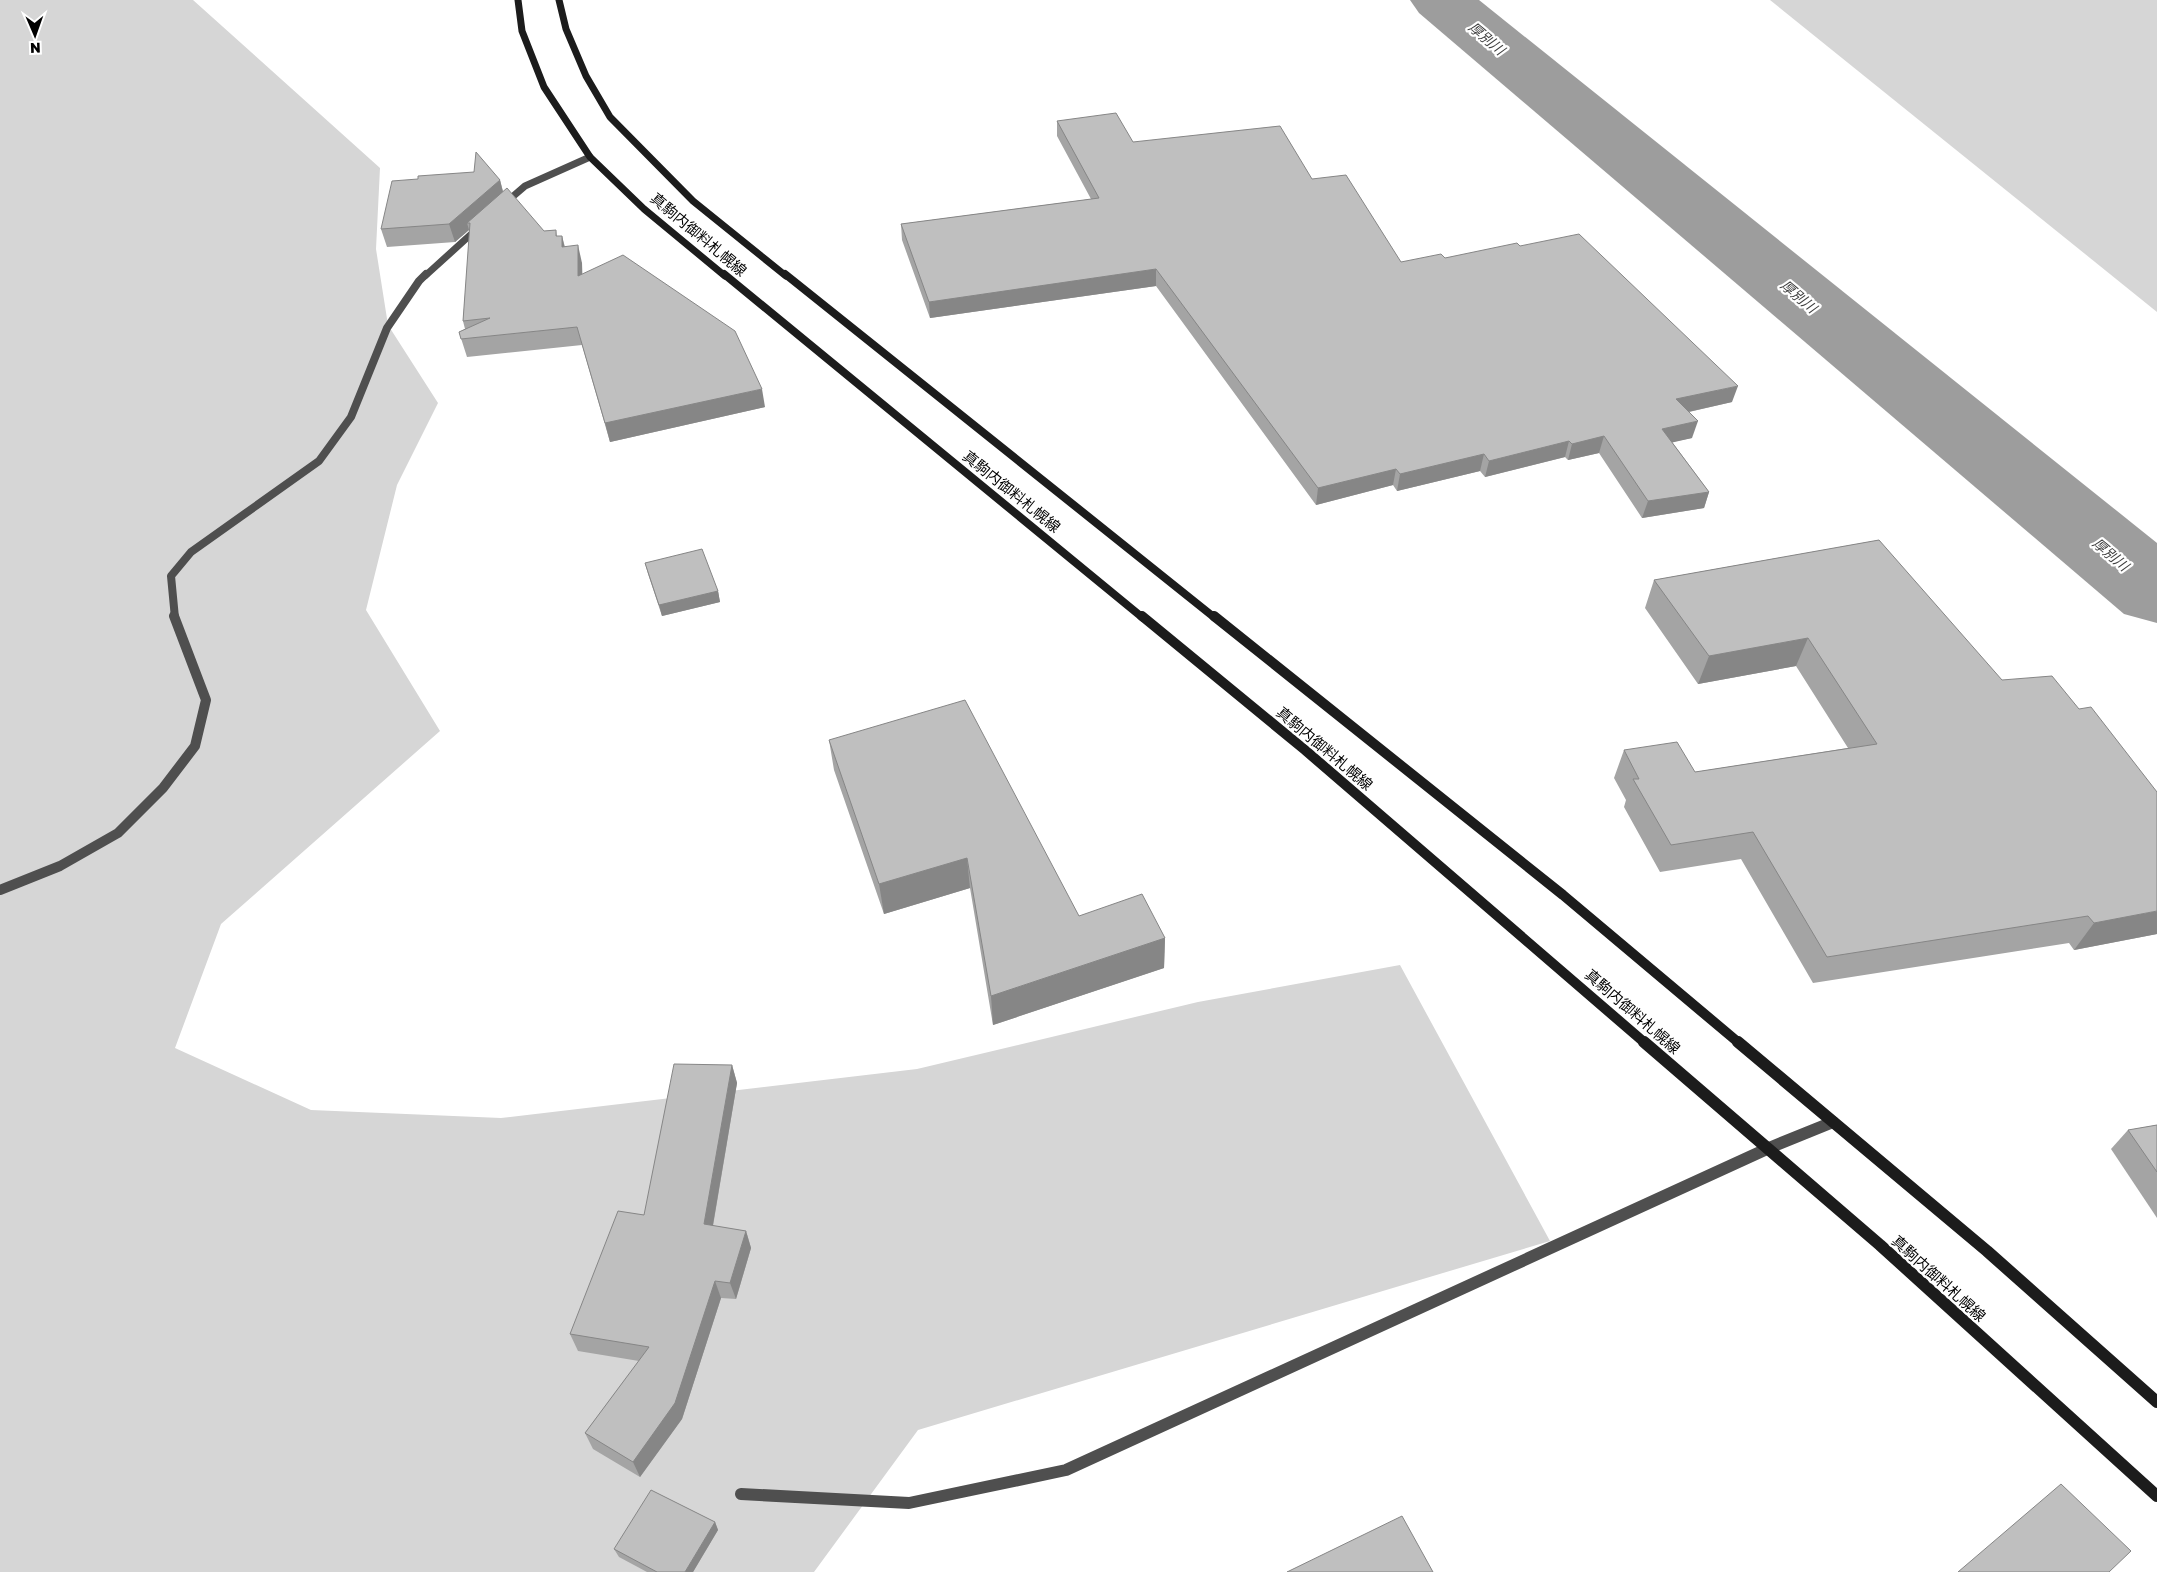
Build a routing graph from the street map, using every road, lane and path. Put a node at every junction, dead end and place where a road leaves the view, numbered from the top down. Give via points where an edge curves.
1 (518, 0) edge
2 (559, 0) edge
3 (590, 157) junction
4 (0, 890) edge
5 (1832, 1122) junction
6 (1769, 1148) junction
7 (2157, 1402) edge
8 (741, 1494) dead end
9 (2157, 1496) edge

1 - 3 main road, 真駒内御料札幌線 via 522,31 544,87
2 - 5 main road, 真駒内御料札幌線 via 566,29 586,76 610,117 693,201 1563,895
3 - 4 street via 525,186 419,281 387,328 350,417 320,461 191,552 171,576 173,613 206,700 195,746 163,788 118,833 60,866
3 - 6 main road, 真駒内御料札幌線 via 644,209 1305,750
5 - 6 street
5 - 7 main road, 真駒内御料札幌線 via 1987,1250
6 - 8 street via 1066,1470 909,1502
6 - 9 main road, 真駒内御料札幌線

